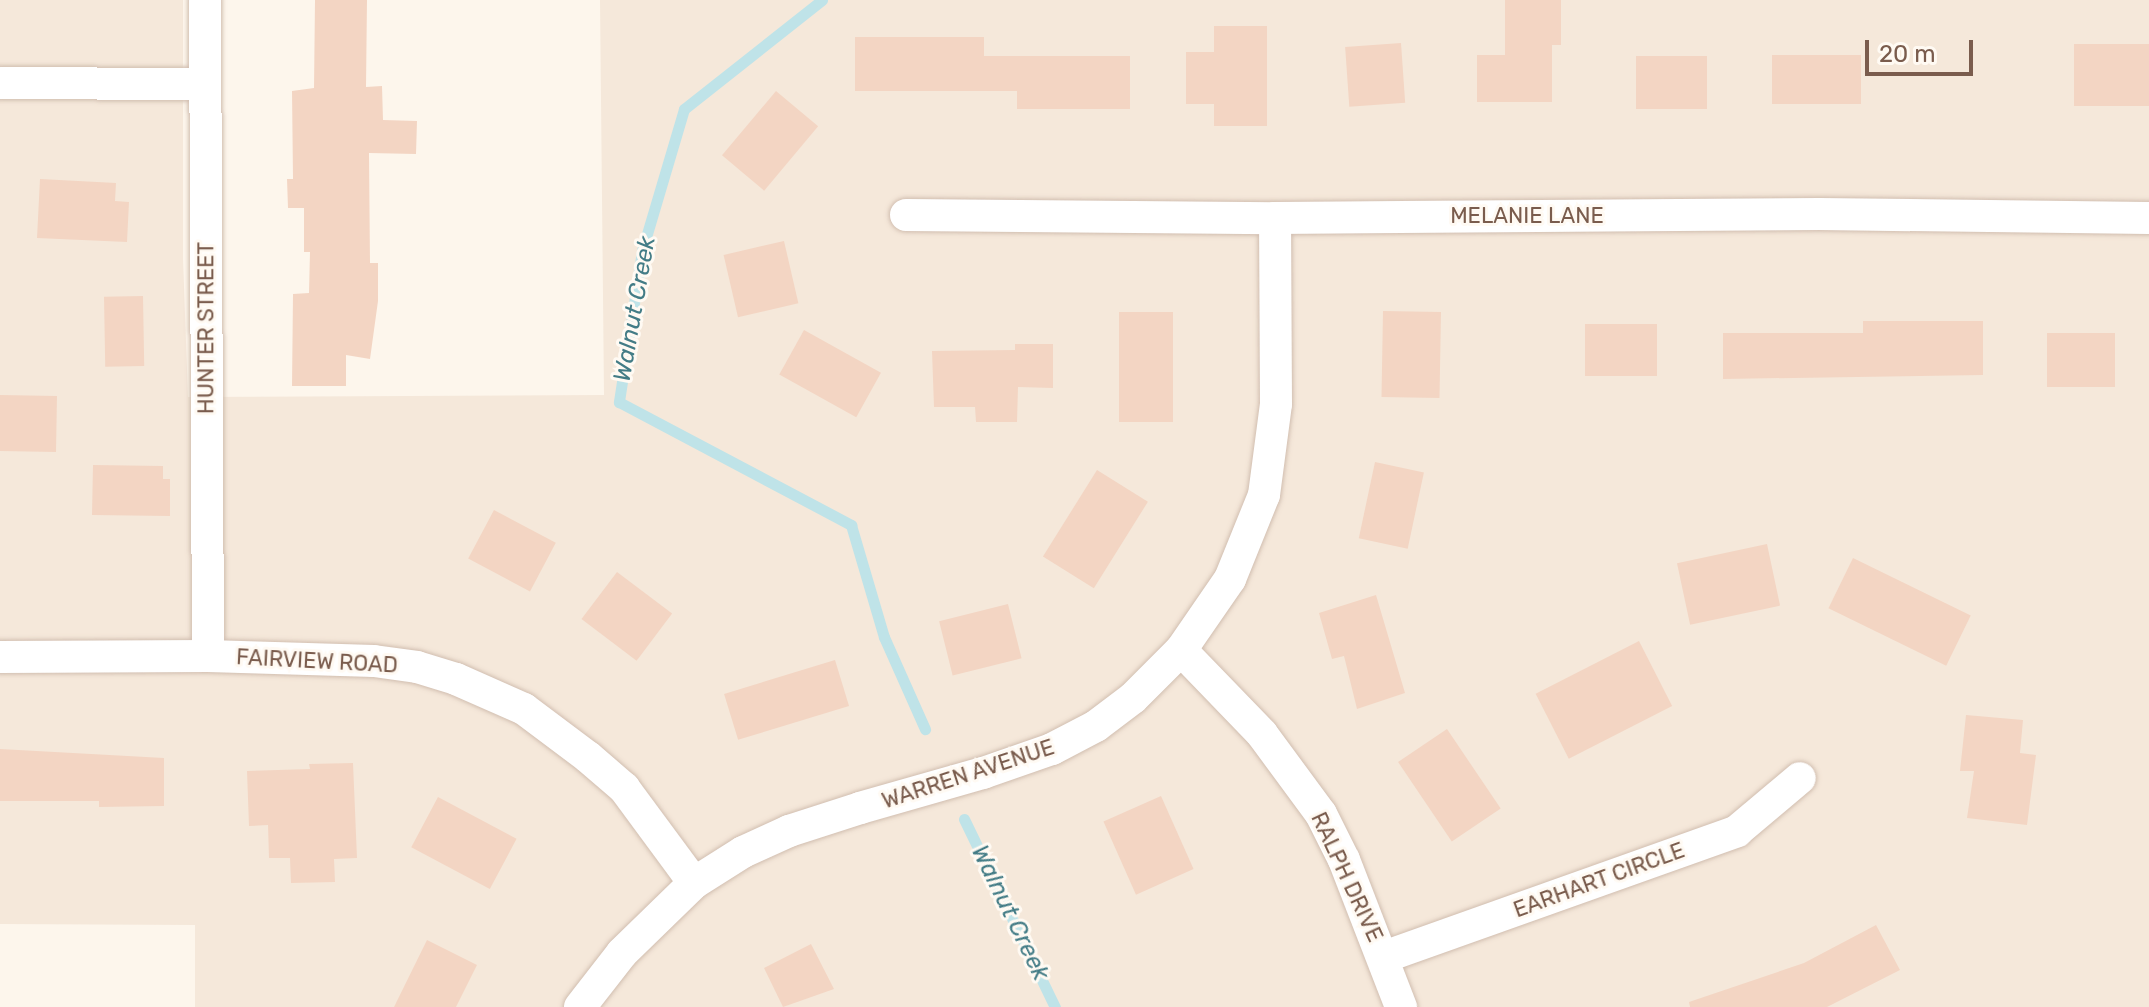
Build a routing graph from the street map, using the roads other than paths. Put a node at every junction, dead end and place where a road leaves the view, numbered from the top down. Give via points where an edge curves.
1 (205, 0) edge
2 (0, 83) edge
3 (205, 84) junction
4 (906, 215) dead end
5 (1275, 218) junction
6 (2149, 218) edge
7 (1181, 650) junction
8 (208, 656) junction
9 (0, 657) edge
10 (1800, 778) dead end
11 (694, 883) junction
12 (1384, 957) junction
13 (580, 1007) edge
14 (1401, 1007) edge

1 - 3 street, HUNTER STREET
2 - 3 street
3 - 8 street, HUNTER STREET
4 - 5 street, MELANIE LANE
5 - 6 street, MELANIE LANE
5 - 7 street, WARREN AVENUE via 1276,404 1264,495 1230,579
7 - 11 street, WARREN AVENUE via 1133,698 1052,749 789,831
7 - 12 street, RALPH DRIVE via 1262,734 1321,814
8 - 9 street, FAIRVIEW ROAD
8 - 11 street, FAIRVIEW ROAD via 374,661 417,667 493,693 550,727 624,788
10 - 12 street, EARHART CIRCLE via 1737,831
11 - 13 street, WARREN AVENUE via 622,953
12 - 14 street, RALPH DRIVE

